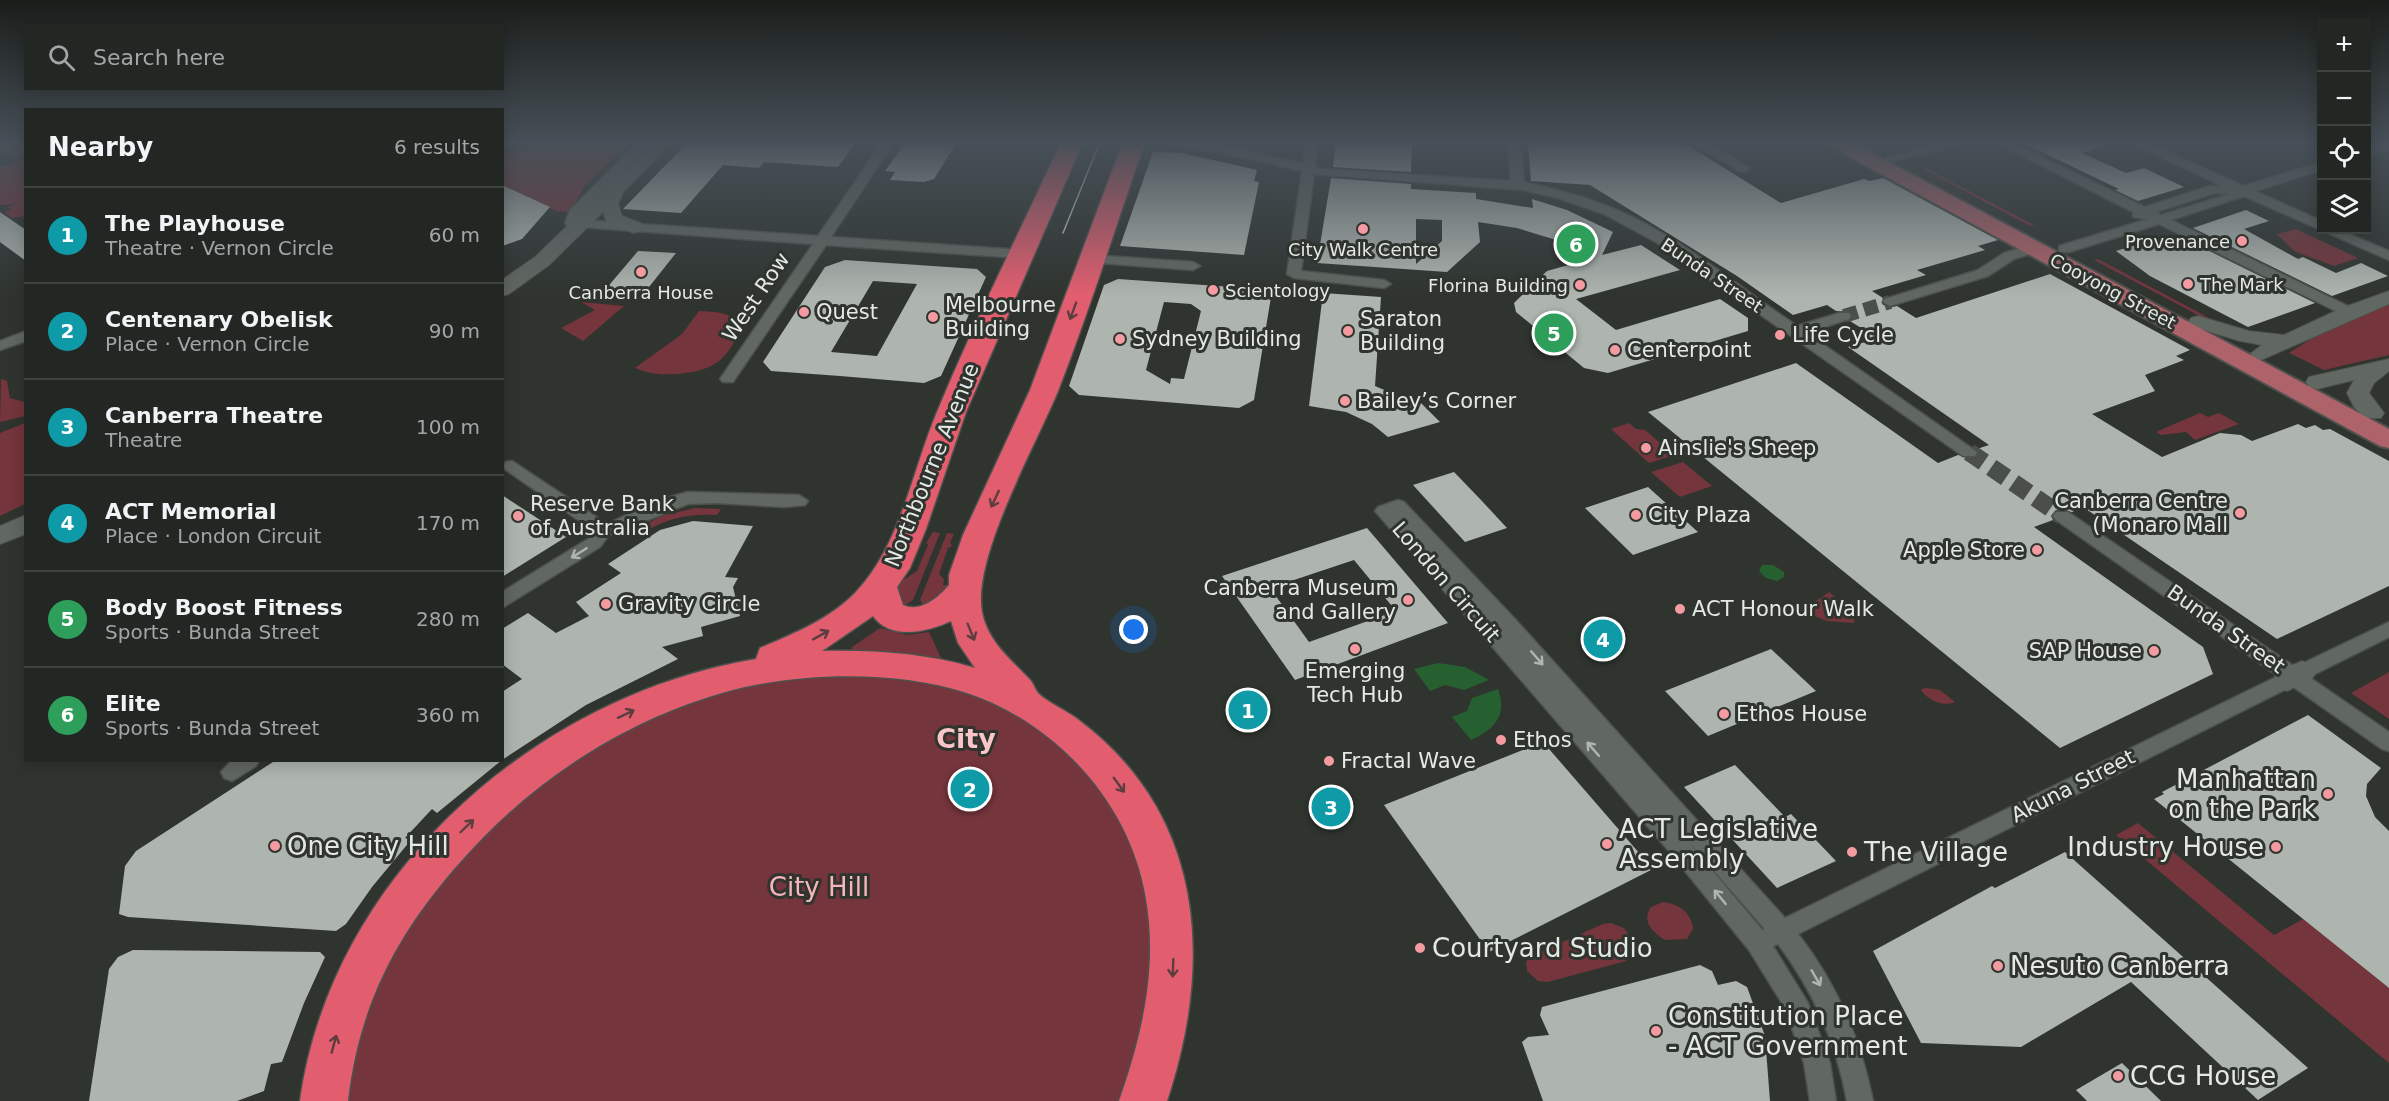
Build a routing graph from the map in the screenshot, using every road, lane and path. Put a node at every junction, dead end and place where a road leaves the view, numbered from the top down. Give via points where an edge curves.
1 (594, 193) edge
2 (603, 193) edge
3 (614, 193) edge
4 (614, 193) edge
5 (852, 193) edge
6 (1049, 193) edge
7 (1115, 193) edge
8 (1305, 193) edge
9 (1554, 193) edge
10 (1953, 193) edge
11 (2106, 193) edge
12 (2201, 193) edge
13 (2235, 193) edge
14 (2238, 194) junction
15 (2144, 212) junction
16 (2160, 220) junction
17 (581, 224) junction
18 (2317, 224) edge
19 (634, 227) junction
20 (2339, 234) edge
21 (820, 240) junction
22 (2056, 246) junction
23 (1021, 254) junction
24 (2389, 256) edge
25 (1091, 259) junction
26 (1193, 266) dead end
27 (1384, 284) dead end
28 (504, 289) edge
29 (2389, 297) edge
30 (1890, 302) tunnel mouth
31 (2349, 312) junction
32 (1844, 316) tunnel mouth
33 (2198, 322) junction
34 (1795, 332) junction
35 (24, 337) edge
36 (2287, 342) junction
37 (0, 346) edge
38 (2254, 359) junction
39 (2384, 366) edge
40 (728, 379) dead end
41 (2307, 386) junction
42 (2381, 417) edge
43 (2389, 440) edge
44 (1969, 452) tunnel mouth
45 (512, 466) dead end
46 (799, 501) dead end
47 (2062, 516) tunnel mouth
48 (603, 532) junction
49 (880, 587) junction
50 (963, 591) junction
51 (504, 600) edge
52 (1508, 624) junction
53 (2389, 630) edge
54 (1509, 653) junction
55 (2294, 676) junction
56 (1538, 685) junction
57 (689, 688) junction
58 (1571, 697) junction
59 (1080, 741) junction
60 (2389, 743) edge
61 (1782, 931) junction
62 (1757, 942) junction
63 (322, 1097) edge
64 (1143, 1101) edge
65 (1823, 1101) edge
66 (1860, 1101) edge

1 - 17 street via 575,213 572,223
2 - 17 street via 584,213
3 - 17 street
4 - 19 street via 609,204 614,219
5 - 21 street, West Row
6 - 23 highway, Northbourne Avenue
7 - 25 highway
8 - 27 street via 1294,274
9 - 34 street, Bunda Street via 1635,224
10 - 22 main road, Cooyong Street
11 - 15 street
12 - 15 street
13 - 14 street
14 - 16 street
14 - 18 street
15 - 16 street
15 - 22 street
16 - 22 street
16 - 31 street
17 - 19 street
17 - 28 street via 542,261
19 - 21 street
20 - 24 street
21 - 23 street
21 - 40 street, West Row
22 - 30 street via 2020,263 1991,266 1983,273
22 - 33 main road, Cooyong Street
22 - 38 main road, Cooyong Street
23 - 49 highway, Northbourne Avenue via 951,412 904,544
25 - 26 street
25 -> 50 highway via 1044,390 970,557
29 - 31 street
31 - 36 street
32 - 34 street
33 - 36 street via 2247,337
33 - 38 main road, Cooyong Street
34 - 44 street, Bunda Street
35 - 37 street
36 - 38 street
38 - 41 main road, Cooyong Street
39 - 41 street
39 - 42 street via 2365,379 2358,393 2362,402
41 - 42 main road, Cooyong Street
41 - 43 main road, Cooyong Street
45 - 48 street via 598,524
46 - 48 street via 705,497 681,500 655,507
47 - 55 street, Bunda Street
48 -> 51 street via 594,543
49 - 50 highway via 883,606 894,616 909,620 927,619 945,611
57 -> 49 highway, Northbourne Avenue via 807,643 850,617
50 -> 59 highway via 968,623 987,661
52 - 54 street, London Circuit
52 - 54 street, London Circuit via 1391,508
52 -> 58 street, London Circuit
53 - 55 street, Akuna Street
54 - 56 street, London Circuit
55 - 60 street, Bunda Street
55 - 61 street, Akuna Street
56 - 58 street, London Circuit
62 -> 56 street, London Circuit
57 - 59 highway via 798,664 892,664 927,669 994,689 1040,712
63 -> 57 highway via 341,1019 368,957 438,855 485,807 541,763 607,723
58 - 61 street, London Circuit
59 -> 64 highway via 1111,774 1139,816 1160,864 1168,898 1173,945 1170,1002
61 - 62 street, Akuna Street
61 -> 66 street, London Circuit via 1810,967 1840,1025
62 - 65 street, London Circuit via 1781,975 1800,1012 1818,1063

